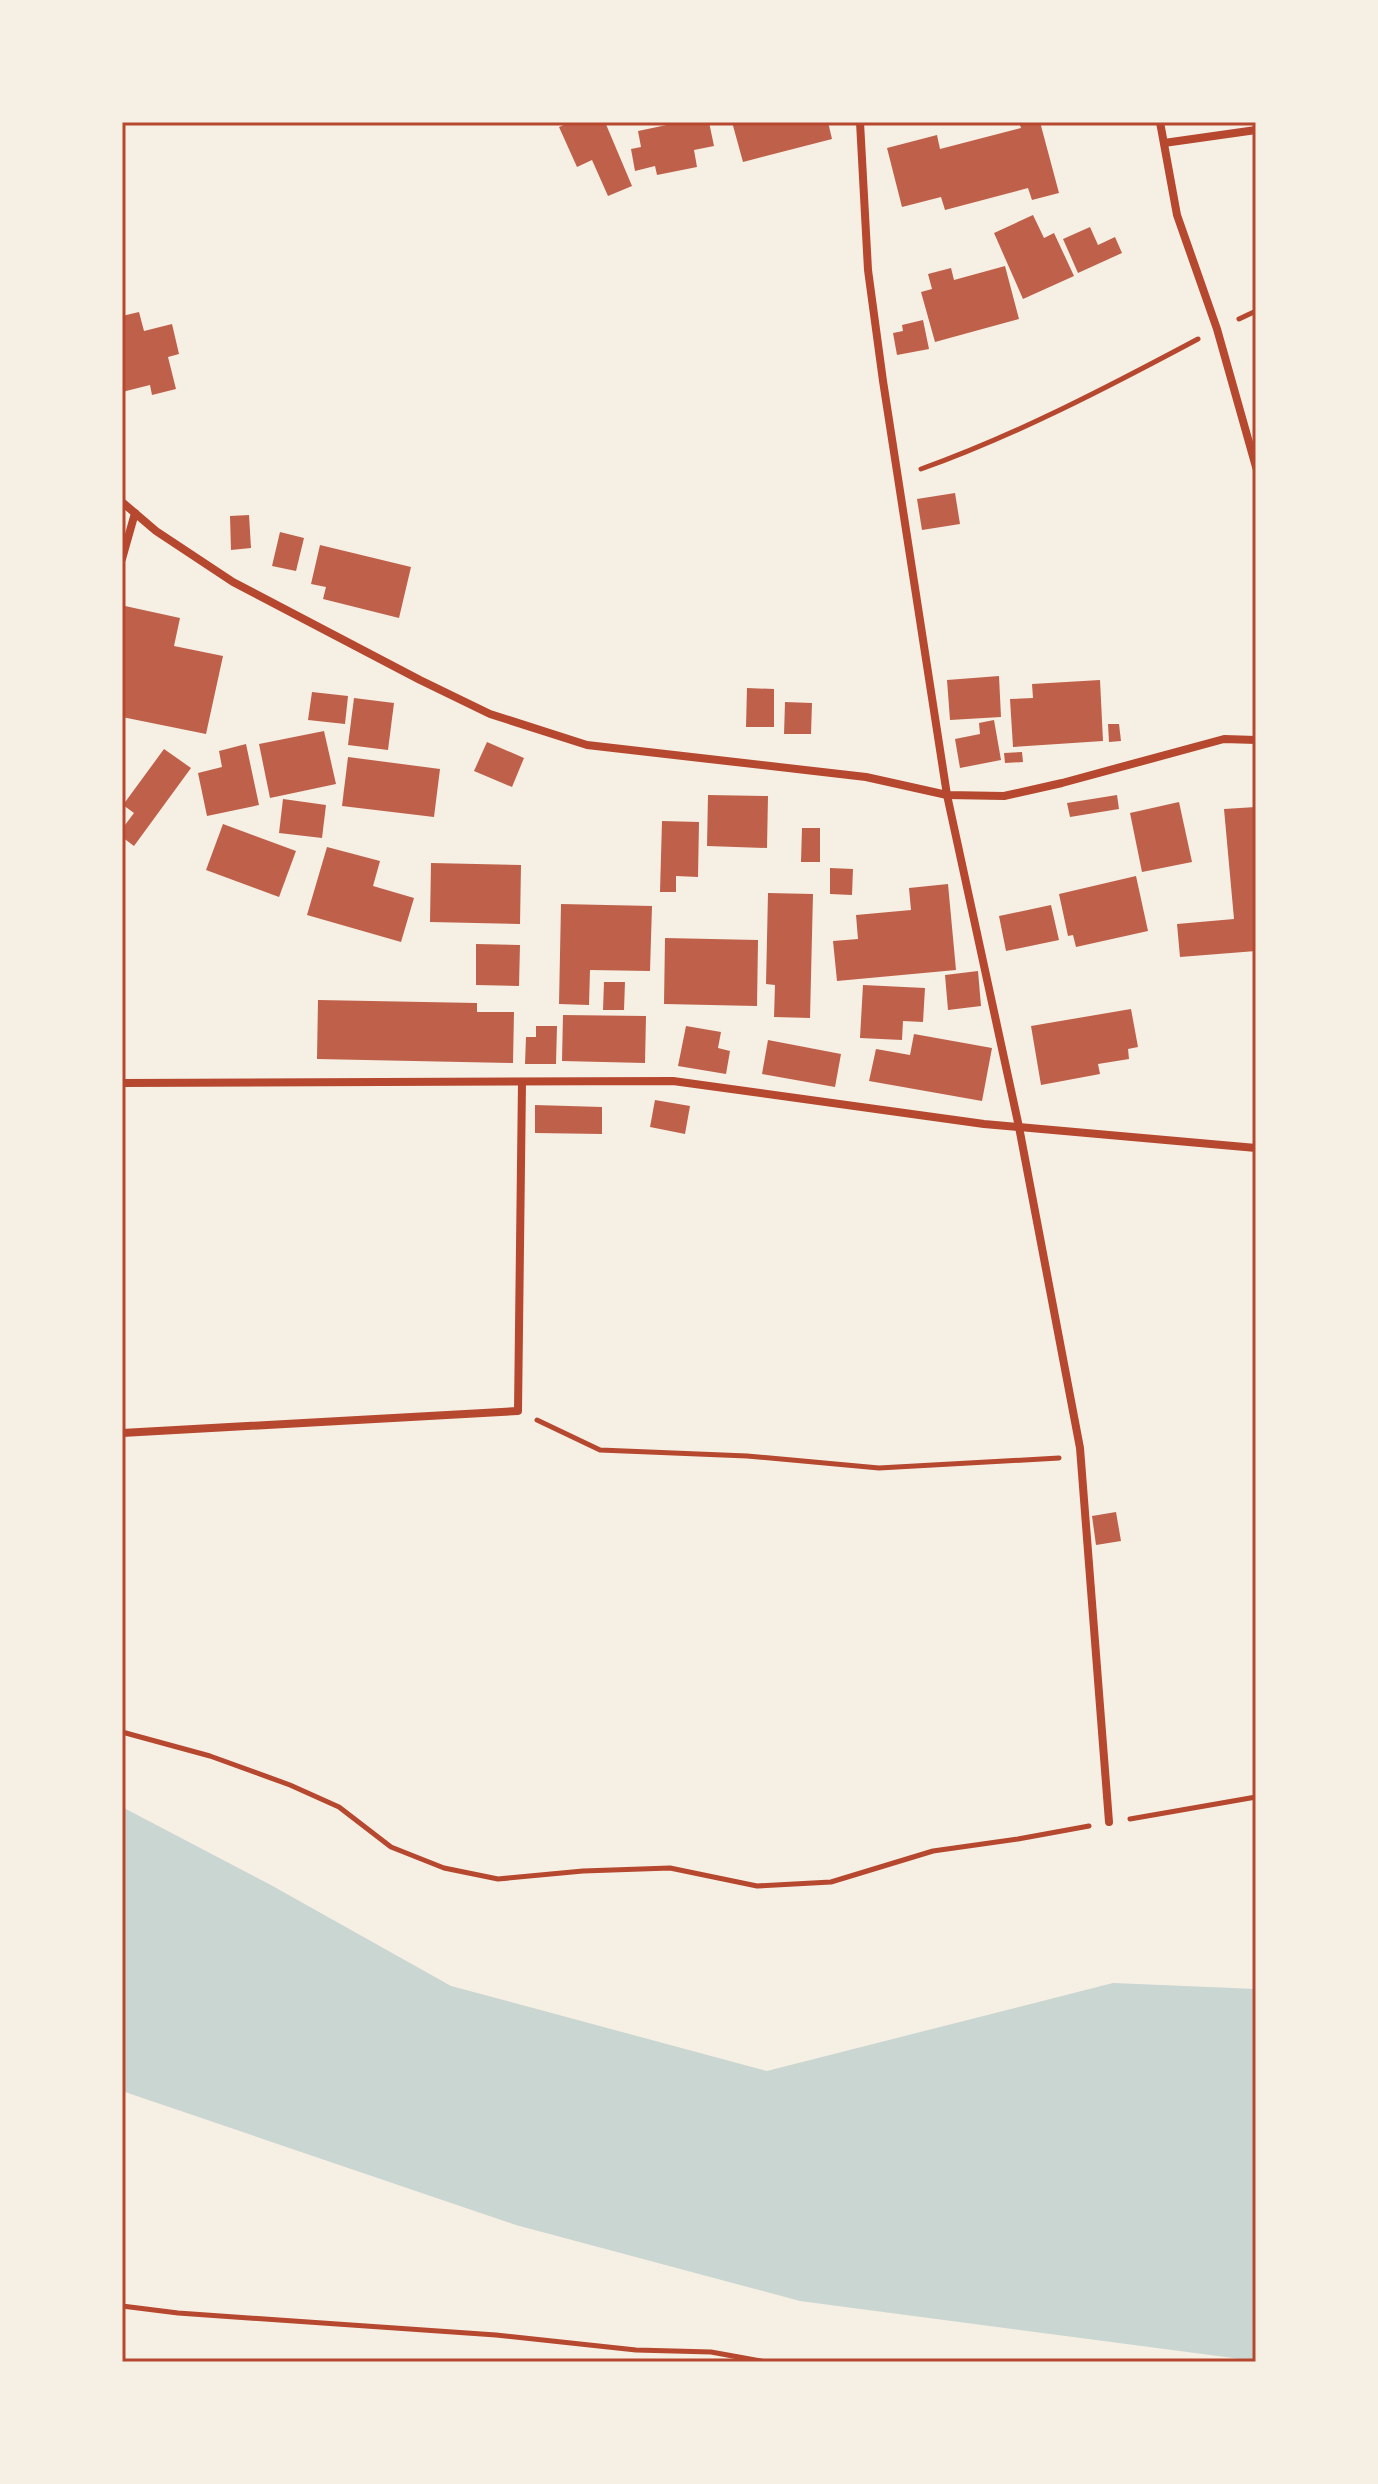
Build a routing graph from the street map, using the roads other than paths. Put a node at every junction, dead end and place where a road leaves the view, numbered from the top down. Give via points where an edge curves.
1 (860, 122) edge
2 (1160, 122) edge
3 (1256, 130) edge
4 (1164, 143) junction
5 (1256, 467) edge
6 (122, 502) edge
7 (135, 513) junction
8 (122, 559) edge
9 (1256, 740) edge
10 (947, 795) junction
11 (522, 1082) junction
12 (122, 1083) edge
13 (1019, 1127) junction
14 (1256, 1148) edge
15 (122, 1433) edge
16 (1109, 1822) road end

1 - 10 street via 868,270
2 - 4 street
3 - 4 street
4 - 5 street via 1177,215 1217,329
6 - 7 street
7 - 8 street
7 - 10 street via 233,582 490,714 587,745 866,777
9 - 10 street via 1224,739 1004,796
10 - 13 street
11 - 12 street
11 - 13 street via 673,1081
11 - 15 street via 518,1411
13 - 14 street
13 - 16 street via 1080,1457

